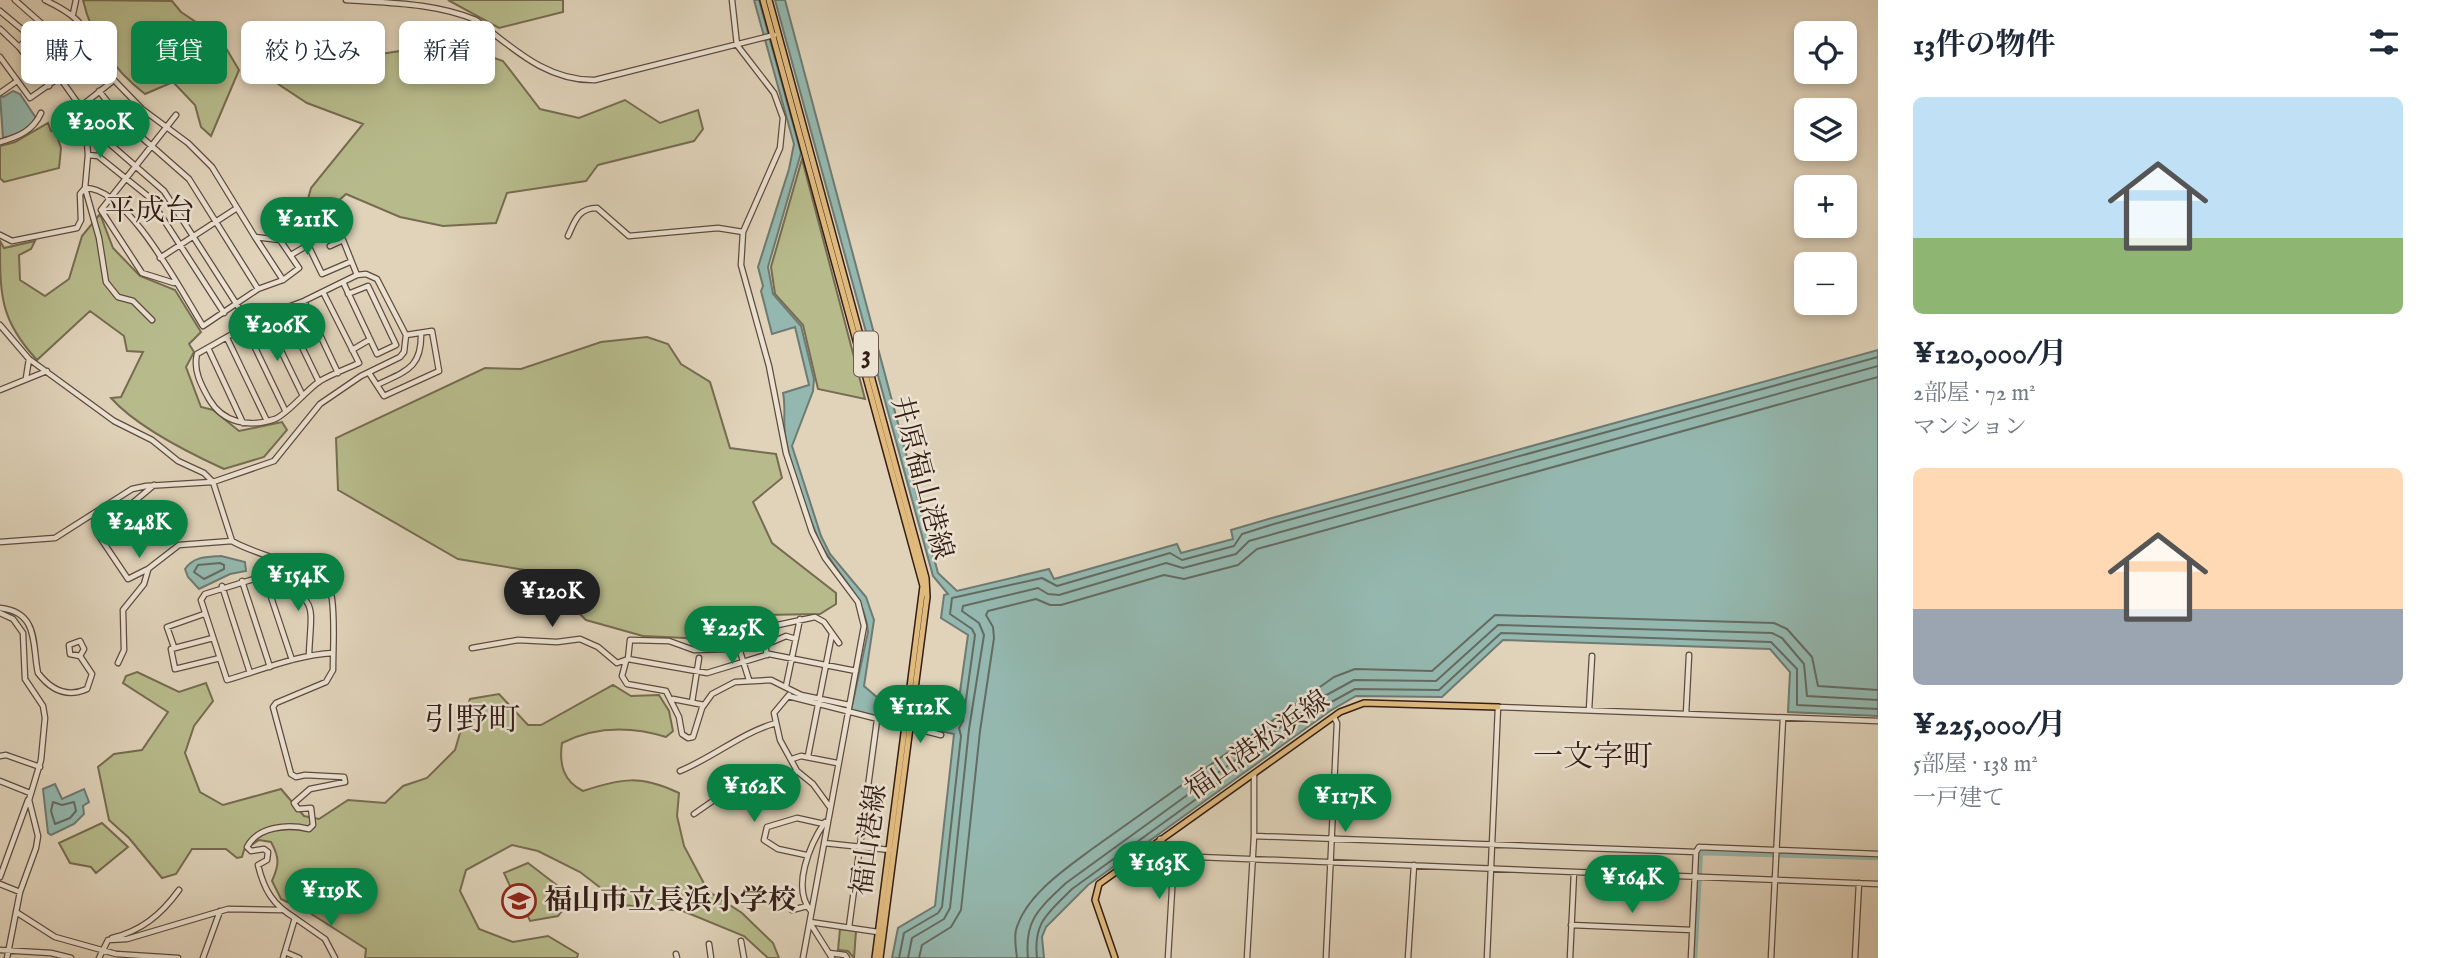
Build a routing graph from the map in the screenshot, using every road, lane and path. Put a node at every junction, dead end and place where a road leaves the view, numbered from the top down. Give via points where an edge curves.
1 (15, 0) edge
2 (45, 0) edge
3 (76, 0) edge
4 (346, 0) edge
5 (732, 0) edge
6 (763, 0) edge
7 (769, 0) edge
8 (25, 3) edge
9 (0, 11) edge
10 (73, 14) junction
11 (39, 21) edge
12 (79, 21) edge
13 (21, 28) edge
14 (0, 29) edge
15 (776, 35) junction
16 (737, 45) junction
17 (19, 47) joint
18 (0, 57) edge
19 (17, 80) junction
20 (52, 84) edge
21 (64, 84) edge
22 (49, 86) junction
23 (99, 91) junction
24 (0, 92) edge
25 (80, 107) junction
26 (41, 113) dead end
27 (176, 115) dead end
28 (796, 115) junction
29 (784, 118) junction
30 (90, 123) junction
31 (167, 125) junction
32 (0, 142) edge
33 (151, 145) junction
34 (88, 155) junction
35 (135, 167) junction
36 (126, 179) junction
37 (85, 188) junction
38 (110, 199) junction
39 (237, 208) junction
40 (215, 222) junction
41 (743, 232) junction
42 (0, 235) edge
43 (194, 236) junction
44 (568, 236) dead end
45 (255, 237) junction
46 (181, 244) junction
47 (330, 246) dead end
48 (291, 255) junction
49 (160, 258) junction
50 (351, 261) junction
51 (357, 275) junction
52 (283, 280) junction
53 (343, 282) junction
54 (176, 283) junction
55 (258, 289) junction
56 (323, 292) junction
57 (348, 294) junction
58 (304, 301) junction
59 (237, 304) junction
60 (283, 307) junction
61 (224, 313) junction
62 (264, 316) junction
63 (152, 320) dead end
64 (398, 320) junction
65 (0, 325) edge
66 (248, 326) junction
67 (387, 326) junction
68 (421, 332) junction
69 (406, 335) junction
70 (227, 338) junction
71 (369, 340) junction
72 (208, 348) junction
73 (351, 350) junction
74 (29, 359) junction
75 (47, 371) junction
76 (338, 373) junction
77 (369, 373) junction
78 (26, 379) junction
79 (319, 382) junction
80 (377, 385) junction
81 (0, 390) edge
82 (303, 396) junction
83 (285, 410) junction
84 (266, 420) junction
85 (243, 423) junction
86 (213, 482) junction
87 (154, 485) junction
88 (232, 541) junction
89 (0, 542) edge
90 (280, 562) junction
91 (148, 569) junction
92 (269, 580) junction
93 (242, 581) junction
94 (222, 586) junction
95 (0, 611) edge
96 (204, 614) junction
97 (800, 620) junction
98 (832, 633) junction
99 (213, 638) junction
100 (796, 639) junction
101 (839, 643) dead end
102 (738, 645) junction
103 (174, 647) junction
104 (472, 648) dead end
105 (333, 653) junction
106 (309, 655) junction
107 (767, 655) junction
108 (1689, 655) dead end
109 (80, 656) dead end
110 (1592, 656) dead end
111 (220, 658) junction
112 (699, 658) dead end
113 (792, 658) junction
114 (627, 659) junction
115 (292, 660) junction
116 (744, 662) junction
117 (118, 663) dead end
118 (826, 665) junction
119 (270, 667) junction
120 (856, 671) junction
121 (250, 673) junction
122 (698, 673) junction
123 (750, 680) junction
124 (786, 686) junction
125 (790, 694) junction
126 (672, 698) junction
127 (818, 701) junction
128 (692, 702) junction
129 (704, 705) junction
130 (849, 705) junction
131 (1498, 707) junction
132 (1589, 710) junction
133 (848, 712) junction
134 (1686, 714) junction
135 (1334, 717) junction
136 (1783, 718) junction
137 (877, 720) junction
138 (1878, 721) edge
139 (776, 723) junction
140 (908, 727) junction
141 (942, 735) dead end
142 (0, 756) edge
143 (808, 756) junction
144 (792, 759) junction
145 (837, 763) junction
146 (40, 767) junction
147 (680, 771) dead end
148 (797, 771) junction
149 (1254, 774) junction
150 (1, 783) edge
151 (29, 796) junction
152 (830, 806) junction
153 (694, 814) dead end
154 (826, 822) junction
155 (1254, 836) junction
156 (1332, 838) junction
157 (1160, 839) junction
158 (824, 843) junction
159 (1493, 844) junction
160 (860, 847) junction
161 (890, 850) junction
162 (1776, 851) junction
163 (1696, 852) junction
164 (1878, 854) edge
165 (806, 855) junction
166 (1174, 856) junction
167 (1253, 860) junction
168 (1331, 862) junction
169 (1414, 866) junction
170 (1493, 869) junction
171 (1574, 872) junction
172 (0, 877) edge
173 (1698, 878) junction
174 (1775, 880) junction
175 (1859, 883) junction
176 (0, 884) edge
177 (1878, 884) edge
178 (179, 890) dead end
179 (20, 892) junction
180 (807, 906) junction
181 (281, 910) junction
182 (792, 910) dead end
183 (220, 911) junction
184 (16, 912) junction
185 (811, 912) junction
186 (295, 918) junction
187 (810, 922) junction
188 (1571, 925) junction
189 (849, 928) junction
190 (1692, 930) junction
191 (878, 932) junction
192 (108, 940) junction
193 (741, 941) dead end
194 (709, 944) dead end
195 (9, 949) junction
196 (0, 950) edge
197 (103, 950) junction
198 (284, 955) edge
199 (831, 956) edge
200 (8, 958) edge
201 (71, 958) edge
202 (99, 958) edge
203 (178, 958) edge
204 (204, 958) edge
205 (299, 958) edge
206 (335, 958) edge
207 (711, 958) edge
208 (744, 958) edge
209 (803, 958) edge
210 (847, 958) edge
211 (877, 958) edge
212 (1115, 958) edge
213 (1168, 958) edge
214 (1247, 958) edge
215 (1326, 958) edge
216 (1408, 958) edge
217 (1487, 958) edge
218 (1570, 958) edge
219 (1691, 958) edge
220 (1771, 958) edge
221 (1856, 958) edge

1 - 8 street
2 - 10 street
3 - 10 street
4 - 16 street via 430,6 463,14 541,68 574,81 595,80
5 - 16 street
6 - 15 main road, 井原福山港線 / 3
7 - 15 main road, 井原福山港線 / 3
8 - 11 street
9 - 13 street
10 - 12 street
14 - 17 street
15 - 16 street
15 - 28 main road, 井原福山港線 / 3
16 - 29 street via 774,93
17 - 22 street
18 - 19 street
19 - 22 street via 30,99
19 - 24 street
20 - 22 street
21 - 25 street
23 - 25 street
23 - 31 street via 114,80 142,109
23 - 33 street via 121,120
25 - 30 street
26 - 32 street via 36,125
27 - 31 street
28 - 29 street
28 - 140 main road, 井原福山港線 / 3 via 926,578
29 - 41 street via 780,148
30 - 34 street via 86,128
30 - 35 street
31 - 33 street
31 - 39 street via 212,167
33 - 35 street
33 - 40 street via 189,179
34 - 36 street via 98,156
34 - 37 street
35 - 36 street
35 - 43 street via 164,191
36 - 38 street
36 - 46 street via 149,197
37 - 38 street via 96,188
37 - 42 street via 80,194 77,228 12,241
37 - 63 street via 106,282 118,298 133,301
38 - 49 street via 133,218
38 - 54 street via 101,210 142,273
39 - 40 street
39 - 45 street
40 - 43 street
40 - 55 street
41 - 44 street via 718,228 629,236 597,208 587,208 579,212
41 - 120 street via 741,265 769,366 786,453 820,550 863,615 864,637
43 - 46 street
43 - 59 street
45 - 48 street via 280,240
45 - 52 street
46 - 49 street
46 - 61 street
47 - 50 street via 343,240
48 - 50 street via 308,246 322,274
48 - 52 street via 299,268
49 - 54 street
50 - 51 street
51 - 53 street
51 - 64 street via 377,279
52 - 55 street
53 - 56 street
53 - 57 street
54 - 61 street via 203,326
55 - 59 street
56 - 58 street
56 - 73 street
57 - 67 street via 368,286
57 - 71 street
58 - 60 street
58 - 76 street
59 - 61 street
59 - 66 street
60 - 62 street
60 - 79 street
62 - 66 street
62 - 82 street
64 - 67 street
64 - 69 street
65 - 74 street
66 - 70 street
66 - 83 street
67 - 71 street via 396,345 377,354
68 - 69 street
68 - 80 street via 422,349 416,363
68 - 80 street via 432,331 439,371 384,396
69 - 77 street via 404,352
70 - 72 street
70 - 84 street
71 - 73 street
72 - 85 street
72 - 85 street via 197,354 200,382 212,404 235,423
73 - 76 street via 359,363
74 - 75 street
74 - 78 street
75 - 78 street
75 - 86 street via 114,421 152,440
76 - 79 street
77 - 80 street
77 - 86 street via 320,404 274,461
78 - 81 street
79 - 82 street
82 - 83 street
83 - 84 street
84 - 85 street
86 - 87 street
86 - 88 street
87 - 89 street via 127,492 55,538
87 - 91 street via 97,533 128,579
88 - 90 street
88 - 91 street via 179,545
90 - 92 street
90 - 105 street via 328,585
91 - 117 street via 144,584 123,610 124,650
92 - 93 street via 264,576
92 - 106 street via 306,597 311,608
92 - 115 street
93 - 94 street
93 - 119 street
94 - 96 street via 201,600
94 - 121 street
95 - 109 street via 18,614 32,630 38,673 56,690 77,693 91,682 92,674
95 - 146 street via 23,633 25,678 45,712
96 - 99 street
96 - 103 street via 167,627
97 - 98 street via 815,617
97 - 100 street
97 - 102 street via 760,629
98 - 101 street
98 - 118 street
99 - 103 street
99 - 111 street
100 - 107 street via 786,636 765,645
100 - 113 street
102 - 114 street via 694,650 669,641 630,640
102 - 116 street
103 - 111 street via 175,669
104 - 114 street via 518,640 580,639 598,646 617,663
105 - 106 street
105 - 181 street via 333,670 326,682 273,707 291,774 344,777 345,782 310,789 294,803 298,809 312,808 309,829 283,825 248,844 251,851 268,852 267,860 258,865 261,879
106 - 115 street
107 - 113 street
107 - 116 street
108 - 134 street
110 - 132 street
111 - 121 street via 227,681
112 - 122 street
113 - 118 street
113 - 124 street
114 - 122 street
114 - 126 street via 622,677 627,684 666,691
115 - 119 street
116 - 122 street
116 - 123 street
118 - 120 street
118 - 127 street
119 - 121 street
120 - 130 street
122 - 128 street
123 - 124 street
123 - 129 street via 712,694
124 - 125 street
125 - 127 street
125 - 139 street via 774,713
126 - 128 street
126 - 129 street via 682,734 688,738 698,727
127 - 130 street
127 - 133 street
127 - 143 street
128 - 129 street
130 - 133 street
131 - 132 street
131 - 135 main road, 福山港松浜線 via 1364,703
131 - 159 street
132 - 134 street
133 - 137 street
133 - 145 street
134 - 136 street
135 - 149 main road, 福山港松浜線
135 - 156 street via 1338,723
136 - 138 street
136 - 162 street
137 - 140 street
137 - 160 street
139 - 144 street
139 - 147 street via 743,735 708,760
140 - 141 street
140 - 161 main road, 福山港線
140 - 211 main road, 福山港線
142 - 146 street
143 - 144 street
143 - 145 street
144 - 148 street
145 - 152 street
146 - 151 street
148 - 152 street
148 - 153 street via 766,784 727,790
149 - 155 street
149 - 157 main road, 福山港松浜線
150 - 151 street
151 - 172 street
151 - 179 street via 38,836
152 - 154 street
154 - 158 street
154 - 165 street
154 - 165 street via 790,818 767,827 764,840 769,846
155 - 156 street
155 - 167 street
156 - 159 street
156 - 168 street
157 - 166 street
157 - 212 main road, 福山港松浜線 via 1107,877 1096,891 1097,910
158 - 160 street
158 - 185 street
159 - 163 street
159 - 170 street
160 - 161 street
160 - 189 street
161 - 191 main road, 福山港線
162 - 163 street via 1699,847
162 - 164 street
162 - 174 street
163 - 173 street
165 - 180 street via 803,888
166 - 167 street
166 - 213 street
167 - 168 street
167 - 214 street
168 - 169 street
168 - 215 street
169 - 170 street
169 - 216 street
170 - 171 street
170 - 217 street
171 - 173 street
171 - 188 street
173 - 174 street
173 - 190 street
174 - 175 street
174 - 220 street
175 - 177 street
175 - 221 street
176 - 179 street
178 - 192 street via 150,922
179 - 184 street
180 - 182 street
180 - 185 street
181 - 183 street
181 - 186 street
183 - 192 street via 127,939
183 - 204 street
184 - 195 street
184 - 197 street via 55,937
185 - 187 street
186 - 198 street
186 - 206 street via 325,939
187 - 189 street
187 - 199 street
187 - 209 street
188 - 190 street
188 - 218 street
189 - 191 street
190 - 219 street
191 - 211 main road, 福山港線
192 - 197 street
193 - 208 street
194 - 207 street
195 - 196 street
195 - 200 street
195 - 201 street
197 - 202 street
197 - 203 street
198 - 205 street
199 - 210 street

